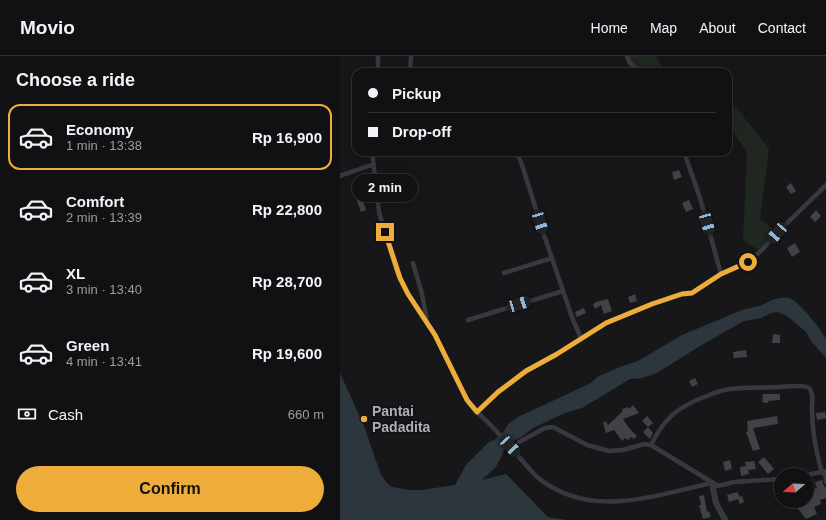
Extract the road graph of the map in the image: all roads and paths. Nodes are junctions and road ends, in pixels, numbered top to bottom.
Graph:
1 (378, 56) edge
2 (411, 56) edge
3 (627, 56) edge
4 (378, 68) edge
5 (410, 68) edge
6 (635, 68) edge
7 (373, 156) edge
8 (518, 156) edge
9 (685, 156) edge
10 (374, 164) junction
11 (340, 176) edge
12 (826, 185) edge
13 (552, 258) junction
14 (413, 263) dead end
15 (504, 273) dead end
16 (721, 274) junction
17 (563, 291) junction
18 (468, 320) dead end
19 (427, 323) junction
20 (581, 338) junction
21 (477, 412) junction
22 (519, 442) dead end
23 (651, 445) junction
24 (824, 472) edge
25 (814, 474) edge
26 (774, 479) edge
27 (826, 482) edge
28 (712, 483) junction
29 (583, 504) dead end
30 (599, 506) dead end
31 (725, 520) edge

1 - 4 street
2 - 5 street
3 - 6 street
7 - 10 street
8 - 13 street
9 - 16 street
10 - 11 street
10 - 19 street
12 - 16 street
13 - 15 street
13 - 17 street
14 - 19 street
16 - 20 street
17 - 18 street
17 - 20 street
19 - 21 street
20 - 21 street
21 - 29 street
22 - 23 street
23 - 24 street
23 - 28 street
24 - 25 street
24 - 27 street
26 - 28 street
28 - 30 street
28 - 31 street

